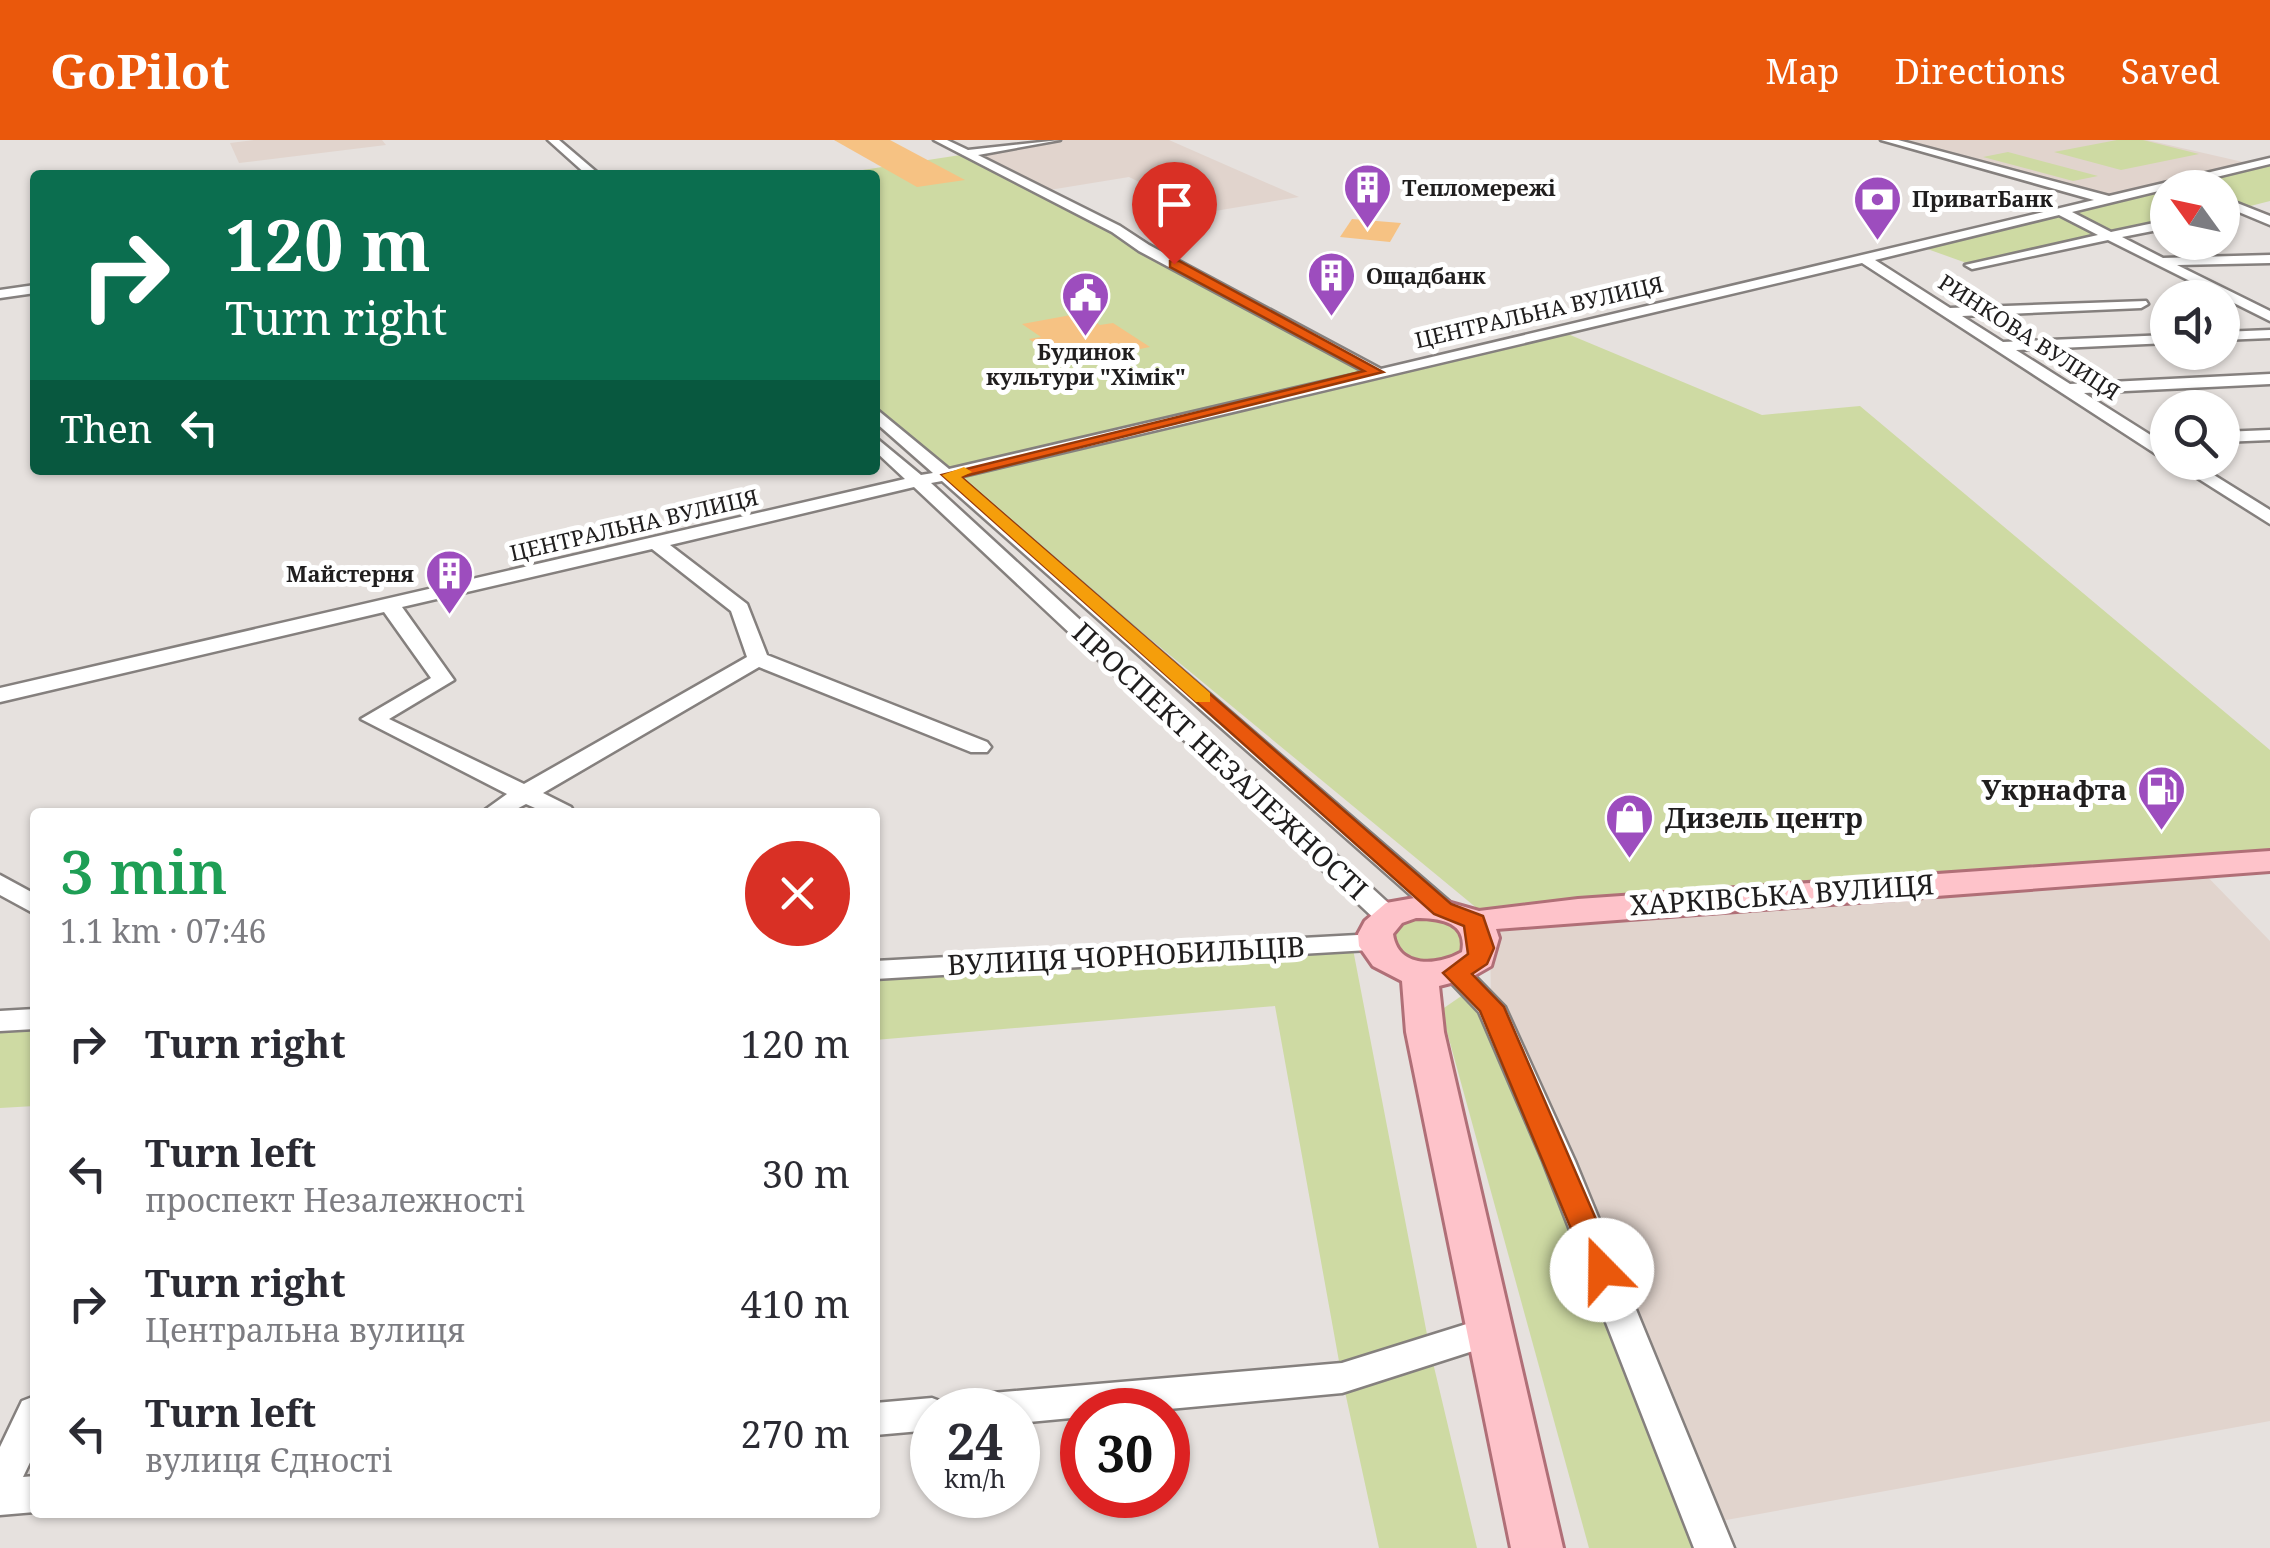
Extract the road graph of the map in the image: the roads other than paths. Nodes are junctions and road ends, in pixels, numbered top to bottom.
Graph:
1 (537, 140) edge
2 (553, 140) edge
3 (939, 140) edge
4 (1055, 140) edge
5 (1886, 140) edge
6 (968, 154) junction
7 (2270, 162) edge
8 (572, 170) edge
9 (588, 170) edge
10 (2240, 171) edge
11 (2150, 193) edge
12 (2110, 201) junction
13 (2270, 202) edge
14 (2242, 209) joint
15 (2062, 212) junction
16 (2270, 221) edge
17 (2150, 228) edge
18 (2113, 235) junction
19 (1864, 259) junction
20 (2270, 259) edge
21 (2160, 261) junction
22 (1972, 265) dead end
23 (30, 290) edge
24 (0, 294) edge
25 (2141, 304) dead end
26 (2270, 304) edge
27 (2248, 305) junction
28 (1950, 312) junction
29 (2270, 317) edge
30 (2270, 334) edge
31 (2240, 335) edge
32 (2150, 339) edge
33 (2004, 346) junction
34 (1376, 372) junction
35 (2270, 379) edge
36 (2070, 389) junction
37 (880, 417) edge
38 (2270, 435) edge
39 (2240, 436) edge
40 (2146, 440) junction
41 (2150, 440) edge
42 (2150, 443) edge
43 (880, 447) edge
44 (950, 475) junction
45 (2209, 480) edge
46 (918, 482) junction
47 (2270, 518) edge
48 (655, 542) junction
49 (390, 605) junction
50 (758, 659) junction
51 (0, 695) edge
52 (980, 747) dead end
53 (525, 794) junction
54 (501, 808) edge
55 (554, 808) edge
56 (2270, 861) edge
57 (0, 882) edge
58 (30, 903) edge
59 (1458, 915) junction
60 (1382, 930) junction
61 (880, 970) edge
62 (1438, 975) junction
63 (30, 1019) edge
64 (0, 1022) edge
65 (1488, 1332) junction
66 (1040, 1405) edge
67 (910, 1416) edge
68 (880, 1419) edge
69 (30, 1423) edge
70 (0, 1487) edge
71 (30, 1495) edge
72 (0, 1498) edge
73 (1536, 1548) edge
74 (1714, 1548) edge

1 - 8 street
2 - 9 street
3 - 6 street
4 - 6 street
5 - 12 street
6 - 34 street
7 - 10 street, ЦЕНТРАЛЬНА ВУЛИЦЯ
11 - 12 street, ЦЕНТРАЛЬНА ВУЛИЦЯ
12 - 15 street, ЦЕНТРАЛЬНА ВУЛИЦЯ
13 - 14 street
14 - 16 street
15 - 18 street
15 - 19 street, ЦЕНТРАЛЬНА ВУЛИЦЯ
17 - 18 street
18 - 21 street
18 - 22 street
19 - 28 street, РИНКОВА ВУЛИЦЯ
19 - 34 street, ЦЕНТРАЛЬНА ВУЛИЦЯ
20 - 21 street
21 - 27 street
23 - 24 street
25 - 28 street
26 - 27 street
27 - 29 street
28 - 33 street, РИНКОВА ВУЛИЦЯ
30 - 31 street
32 - 33 street
33 - 36 street, РИНКОВА ВУЛИЦЯ
34 - 44 street, ЦЕНТРАЛЬНА ВУЛИЦЯ
35 - 36 street
36 - 40 street, РИНКОВА ВУЛИЦЯ
37 - 44 street, ПРОСПЕКТ НЕЗАЛЕЖНОСТІ
38 - 39 street
40 - 41 street
40 - 42 street, РИНКОВА ВУЛИЦЯ
43 - 46 street, ПРОСПЕКТ НЕЗАЛЕЖНОСТІ
44 - 46 street, ЦЕНТРАЛЬНА ВУЛИЦЯ
44 - 59 street, ПРОСПЕКТ НЕЗАЛЕЖНОСТІ
45 - 47 street
46 - 48 street, ЦЕНТРАЛЬНА ВУЛИЦЯ
46 - 60 street, ПРОСПЕКТ НЕЗАЛЕЖНОСТІ
48 - 49 street, ЦЕНТРАЛЬНА ВУЛИЦЯ
48 - 50 street
49 - 51 street, ЦЕНТРАЛЬНА ВУЛИЦЯ
49 - 53 street
50 - 52 street
50 - 53 street
53 - 54 street
53 - 55 street
56 - 59 main road, ХАРКІВСЬКА ВУЛИЦЯ
57 - 58 street
59 - 60 main road, ХАРКІВСЬКА ВУЛИЦЯ
59 - 62 main road
60 - 61 street, ВУЛИЦЯ ЧОРНОБИЛЬЦІВ
60 - 62 main road
62 - 65 main road
62 - 74 street
63 - 64 street
65 - 66 street
65 - 73 main road
67 - 68 street
69 - 70 street
71 - 72 street

